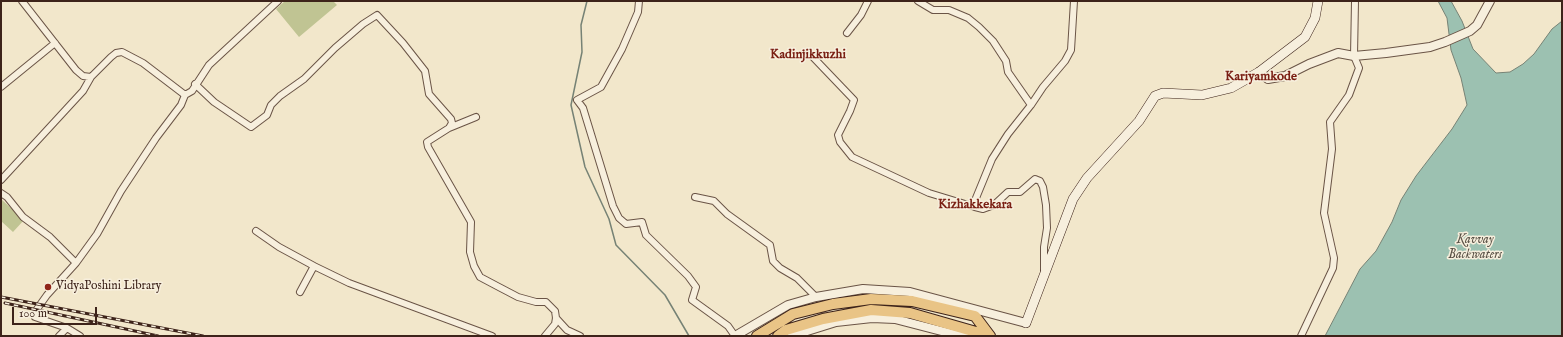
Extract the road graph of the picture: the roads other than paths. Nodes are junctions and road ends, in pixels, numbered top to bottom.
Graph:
1 (22, 1) edge
2 (278, 1) edge
3 (639, 1) edge
4 (868, 1) edge
5 (918, 1) edge
6 (1074, 1) edge
7 (1318, 1) edge
8 (1355, 1) edge
9 (1490, 1) edge
10 (848, 33) dead end
11 (55, 43) junction
12 (810, 54) dead end
13 (1354, 56) junction
14 (1259, 72) junction
15 (91, 77) junction
16 (195, 84) junction
17 (1, 87) edge
18 (185, 95) junction
19 (1032, 106) junction
20 (476, 117) dead end
21 (449, 128) junction
22 (1, 180) edge
23 (1, 193) edge
24 (696, 197) dead end
25 (975, 207) junction
26 (256, 231) dead end
27 (76, 263) junction
28 (314, 266) junction
29 (1044, 274) junction
30 (300, 292) dead end
31 (816, 297) junction
32 (557, 321) junction
33 (1026, 323) joint
34 (67, 328) junction
35 (59, 336) edge
36 (80, 336) edge
37 (492, 336) edge
38 (545, 336) edge
39 (580, 336) edge
40 (735, 336) edge
41 (757, 336) edge
42 (778, 336) edge
43 (791, 336) edge
44 (986, 336) edge
45 (990, 336) edge
46 (1301, 336) edge

1 - 11 street
2 - 16 street
3 - 40 street
4 - 10 street
5 - 19 street
6 - 19 street
7 - 14 main road
8 - 13 street
9 - 13 street
11 - 15 street
11 - 17 street
12 - 25 street
13 - 14 street
13 - 46 street
14 - 29 main road
15 - 18 street
15 - 22 street
16 - 18 street
16 - 21 street
18 - 27 street
19 - 25 street
20 - 21 street
21 - 32 street
23 - 27 street
24 - 31 street
25 - 29 street
26 - 28 street
27 - 34 street
28 - 30 street
28 - 37 street
29 - 33 main road
31 - 33 street
31 - 40 street
32 - 38 street
32 - 39 street
34 - 35 street
34 - 36 street
41 - 45 highway
42 - 45 highway
43 - 44 street

